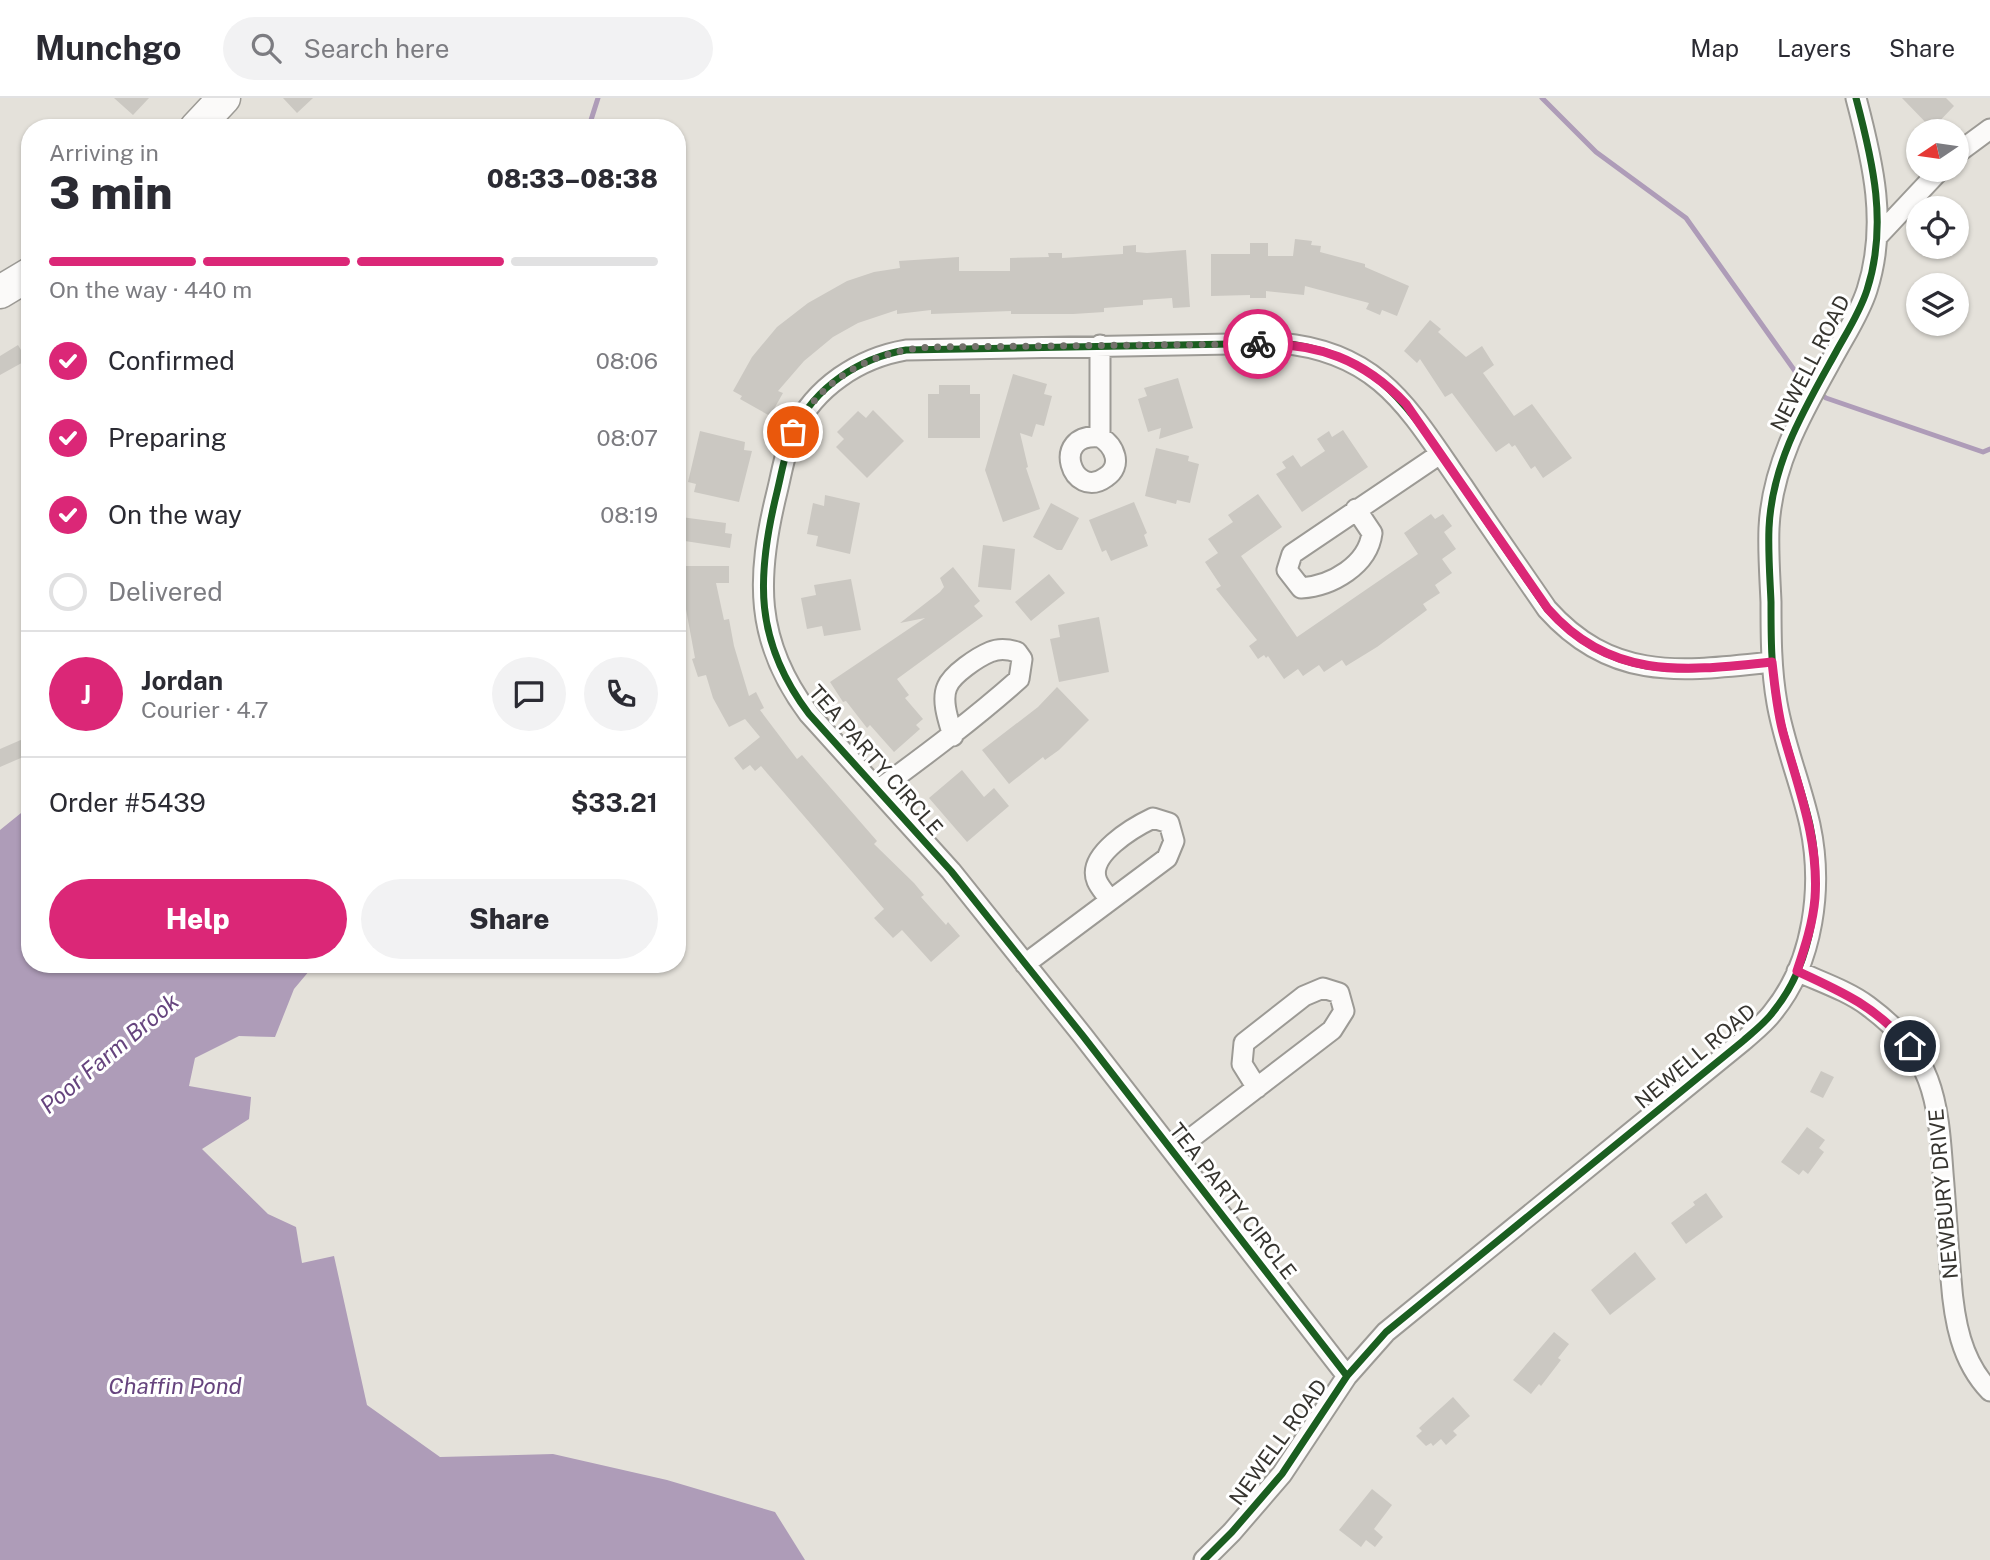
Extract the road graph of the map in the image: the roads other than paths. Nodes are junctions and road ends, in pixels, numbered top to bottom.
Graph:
1 (224, 98) edge
2 (1856, 98) edge
3 (204, 119) edge
4 (1990, 129) edge
5 (1969, 144) edge
6 (1929, 182) edge
7 (1878, 236) junction
8 (21, 279) edge
9 (0, 292) edge
10 (1100, 345) junction
11 (1100, 437) dead end
12 (1440, 454) junction
13 (1356, 509) junction
14 (1772, 662) junction
15 (953, 736) junction
16 (878, 790) junction
17 (1111, 900) dead end
18 (1025, 964) junction
19 (1797, 971) junction
20 (1257, 1088) junction
21 (1173, 1152) junction
22 (1347, 1376) junction
23 (1990, 1391) edge
24 (1204, 1560) edge

1 - 3 main road
2 - 7 street, NEWELL ROAD
4 - 5 street
6 - 7 street
7 - 14 street, NEWELL ROAD
8 - 9 main road
10 - 11 street
10 - 12 street, TEA PARTY CIRCLE
10 - 16 street, TEA PARTY CIRCLE
12 - 13 street
12 - 14 street, TEA PARTY CIRCLE
13 - 13 street
14 - 19 street, NEWELL ROAD
15 - 15 street
15 - 16 street
16 - 18 street, TEA PARTY CIRCLE
17 - 18 street
18 - 21 street, TEA PARTY CIRCLE
19 - 22 street, NEWELL ROAD
19 - 23 street, NEWBURY DRIVE
20 - 20 street
20 - 21 street
21 - 22 street, TEA PARTY CIRCLE
22 - 24 street, NEWELL ROAD

